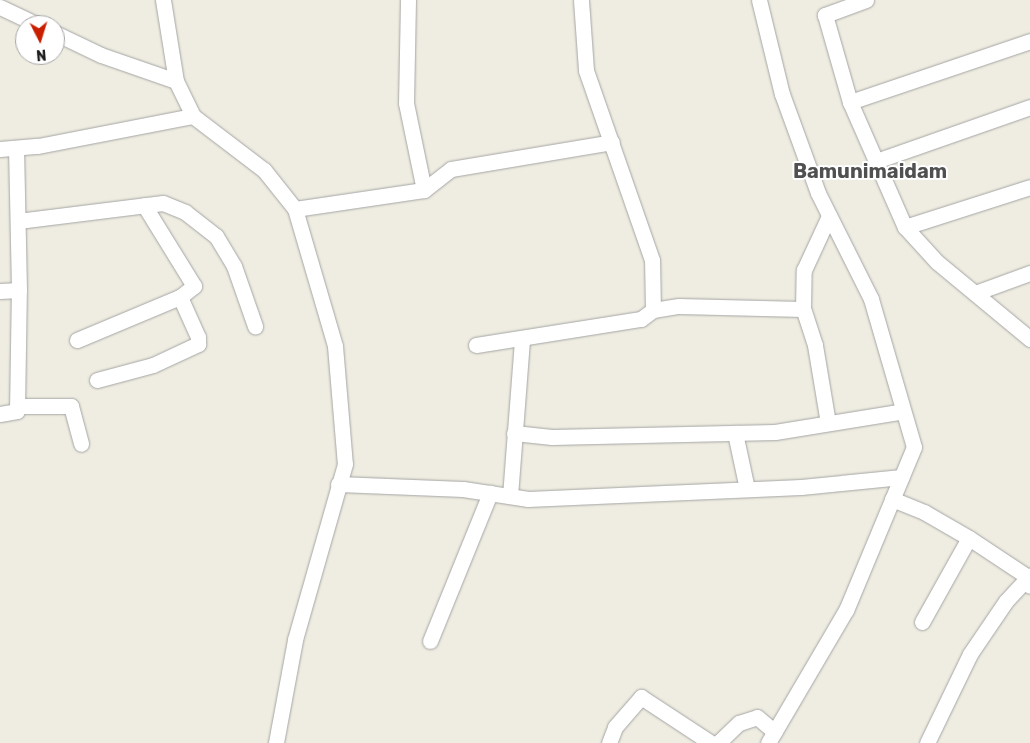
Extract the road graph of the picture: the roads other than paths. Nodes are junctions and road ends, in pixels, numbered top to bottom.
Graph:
1 (163, 0) edge
2 (408, 0) edge
3 (581, 0) edge
4 (759, 0) edge
5 (866, 0) edge
6 (0, 7) edge
7 (17, 15) edge
8 (65, 38) edge
9 (1030, 41) edge
10 (176, 81) junction
11 (850, 102) junction
12 (1030, 107) edge
13 (193, 116) junction
14 (612, 142) junction
15 (16, 148) junction
16 (0, 149) edge
17 (876, 162) junction
18 (1030, 187) edge
19 (424, 190) junction
20 (144, 205) junction
21 (295, 209) junction
22 (829, 216) junction
23 (18, 221) junction
24 (905, 226) junction
25 (1030, 273) edge
26 (0, 290) edge
27 (20, 290) junction
28 (975, 293) junction
29 (180, 297) junction
30 (653, 310) junction
31 (803, 310) junction
32 (254, 326) dead end
33 (1030, 339) edge
34 (77, 340) dead end
35 (522, 340) junction
36 (476, 345) dead end
37 (97, 380) dead end
38 (17, 406) junction
39 (898, 412) dead end
40 (0, 414) edge
41 (828, 423) junction
42 (514, 433) junction
43 (735, 433) junction
44 (81, 444) dead end
45 (902, 477) junction
46 (338, 484) junction
47 (747, 489) junction
48 (490, 493) junction
49 (510, 496) junction
50 (892, 499) junction
51 (969, 538) junction
52 (1029, 580) edge
53 (922, 622) dead end
54 (430, 641) dead end
55 (771, 737) edge
56 (276, 743) edge
57 (609, 743) edge
58 (711, 743) edge
59 (718, 743) edge
60 (927, 743) edge

1 - 10 street
2 - 19 street
3 - 14 street
4 - 22 street
5 - 11 street
6 - 7 street
8 - 10 street
9 - 11 street
10 - 13 street
11 - 17 street
12 - 17 street
13 - 15 street
13 - 21 street
14 - 19 street
14 - 30 street
15 - 16 street
15 - 23 street
17 - 24 street
18 - 24 street
19 - 21 street
20 - 23 street
20 - 29 street
20 - 32 street
21 - 46 street
22 - 31 street
22 - 45 street
23 - 27 street
24 - 28 street
25 - 28 street
26 - 27 street
27 - 38 street
28 - 33 street
29 - 34 street
29 - 37 street
30 - 31 street
30 - 35 street
31 - 41 street
35 - 36 street
35 - 42 street
38 - 40 street
38 - 44 street
39 - 41 street
41 - 43 street
42 - 43 street
42 - 49 street
43 - 47 street
45 - 47 street
45 - 50 street
46 - 48 street
46 - 56 street
47 - 49 street
48 - 49 street
48 - 54 street
50 - 51 street
50 - 55 street
51 - 52 street
51 - 53 street
52 - 60 street
55 - 59 street
57 - 58 street

